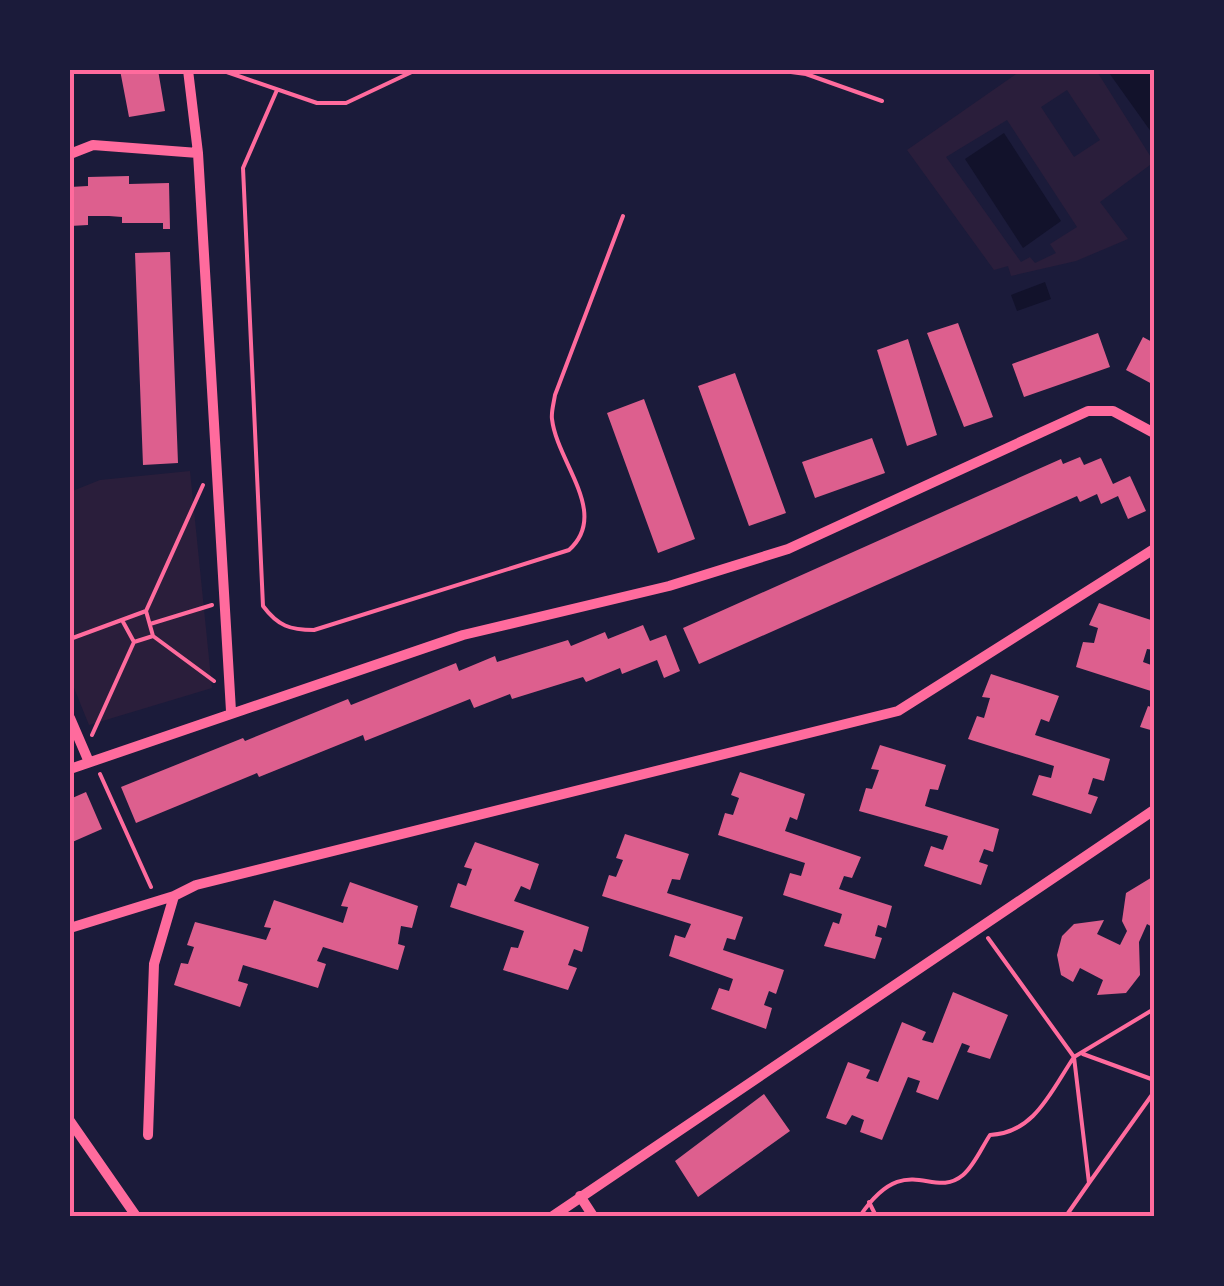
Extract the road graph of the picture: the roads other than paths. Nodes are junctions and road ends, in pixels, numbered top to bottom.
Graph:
1 (188, 70) edge
2 (198, 153) junction
3 (70, 154) edge
4 (1154, 433) edge
5 (1154, 548) edge
6 (232, 711) junction
7 (70, 718) edge
8 (92, 761) junction
9 (70, 769) edge
10 (1154, 810) edge
11 (174, 896) junction
12 (70, 928) edge
13 (70, 1121) edge
14 (148, 1136) dead end
15 (580, 1196) junction
16 (136, 1216) edge
17 (553, 1216) edge
18 (594, 1216) edge

1 - 2 street
2 - 3 street
2 - 6 street
4 - 6 street
5 - 11 street
6 - 8 street
7 - 8 street
8 - 9 street
10 - 15 street
11 - 12 street
11 - 14 street
13 - 16 street
15 - 17 street
15 - 18 street

